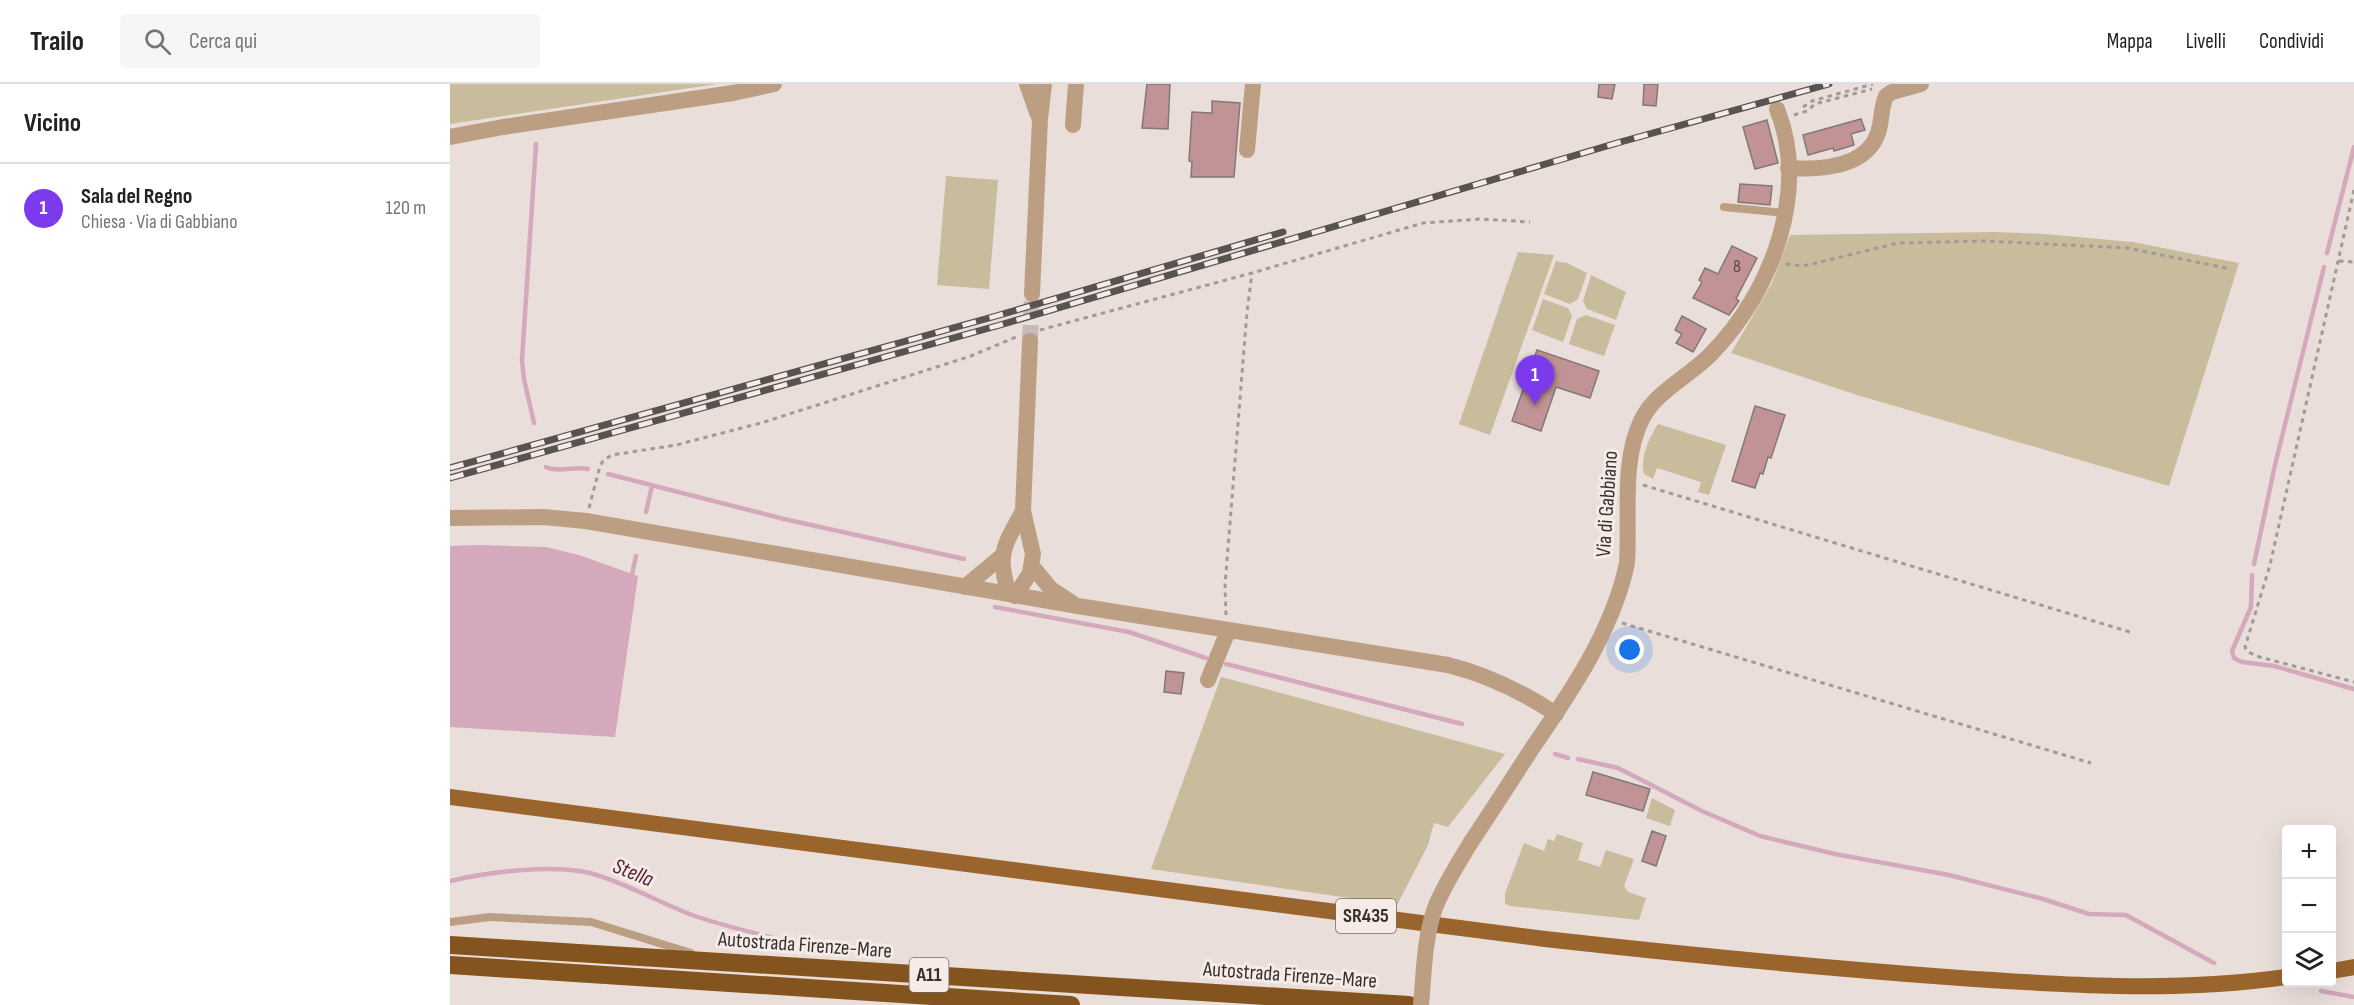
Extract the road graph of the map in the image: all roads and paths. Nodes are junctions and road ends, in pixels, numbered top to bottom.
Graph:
1 (774, 84) edge
2 (1027, 84) edge
3 (1044, 84) edge
4 (1076, 84) edge
5 (1253, 84) edge
6 (1873, 84) edge
7 (1921, 84) edge
8 (1880, 87) dead end
9 (1803, 107) dead end
10 (1779, 114) joint
11 (1040, 118) junction
12 (1073, 125) dead end
13 (450, 137) edge
14 (1247, 150) dead end
15 (1788, 168) junction
16 (2354, 190) edge
17 (1724, 207) dead end
18 (1784, 213) junction
19 (1773, 259) junction
20 (2339, 261) junction
21 (2354, 262) edge
22 (2231, 269) dead end
23 (1252, 273) dead end
24 (1032, 294) tunnel mouth
25 (1030, 341) tunnel mouth
26 (1629, 481) junction
27 (1023, 511) junction
28 (450, 518) edge
29 (1002, 556) junction
30 (1032, 566) junction
31 (965, 587) junction
32 (1012, 595) junction
33 (1078, 606) junction
34 (1609, 619) junction
35 (1228, 631) junction
36 (2130, 632) dead end
37 (1208, 680) dead end
38 (2354, 682) edge
39 (1556, 714) junction
40 (2091, 763) dead end
41 (450, 797) edge
42 (450, 922) edge
43 (450, 945) edge
44 (751, 964) junction
45 (450, 965) edge
46 (2354, 968) edge
47 (2336, 970) edge
48 (2282, 977) edge
49 (1071, 1005) edge
50 (1409, 1005) edge
51 (1421, 1005) edge

1 - 13 street
2 - 11 street
3 - 11 street
4 - 12 street
5 - 14 street
6 - 9 path
7 - 15 street
8 - 10 path
10 - 15 street, Via di Gabbiano
11 - 24 street
15 - 18 street, Via di Gabbiano
16 - 20 path
17 - 18 lane
18 - 19 street, Via di Gabbiano
19 - 22 path
19 - 26 street, Via di Gabbiano
20 - 21 path
20 - 38 path
23 - 35 path
25 - 27 street
26 - 34 street, Via di Gabbiano
26 - 36 path
27 - 29 street
27 - 30 street
28 - 31 street
29 - 31 street
29 - 32 street
30 - 32 street
30 - 33 street
31 - 32 street
32 - 33 street
33 - 35 street
34 - 39 street, Via di Gabbiano
34 - 40 path
35 - 37 street
35 - 39 street
39 - 51 street, Via di Gabbiano, bridge
41 - 48 main road, SR435
42 - 44 lane
43 - 44 highway, Autostrada Firenze-Mare / A11
44 - 50 highway, Autostrada Firenze-Mare / A11
45 - 49 highway, Autostrada Firenze-Mare / A11
46 - 47 main road

